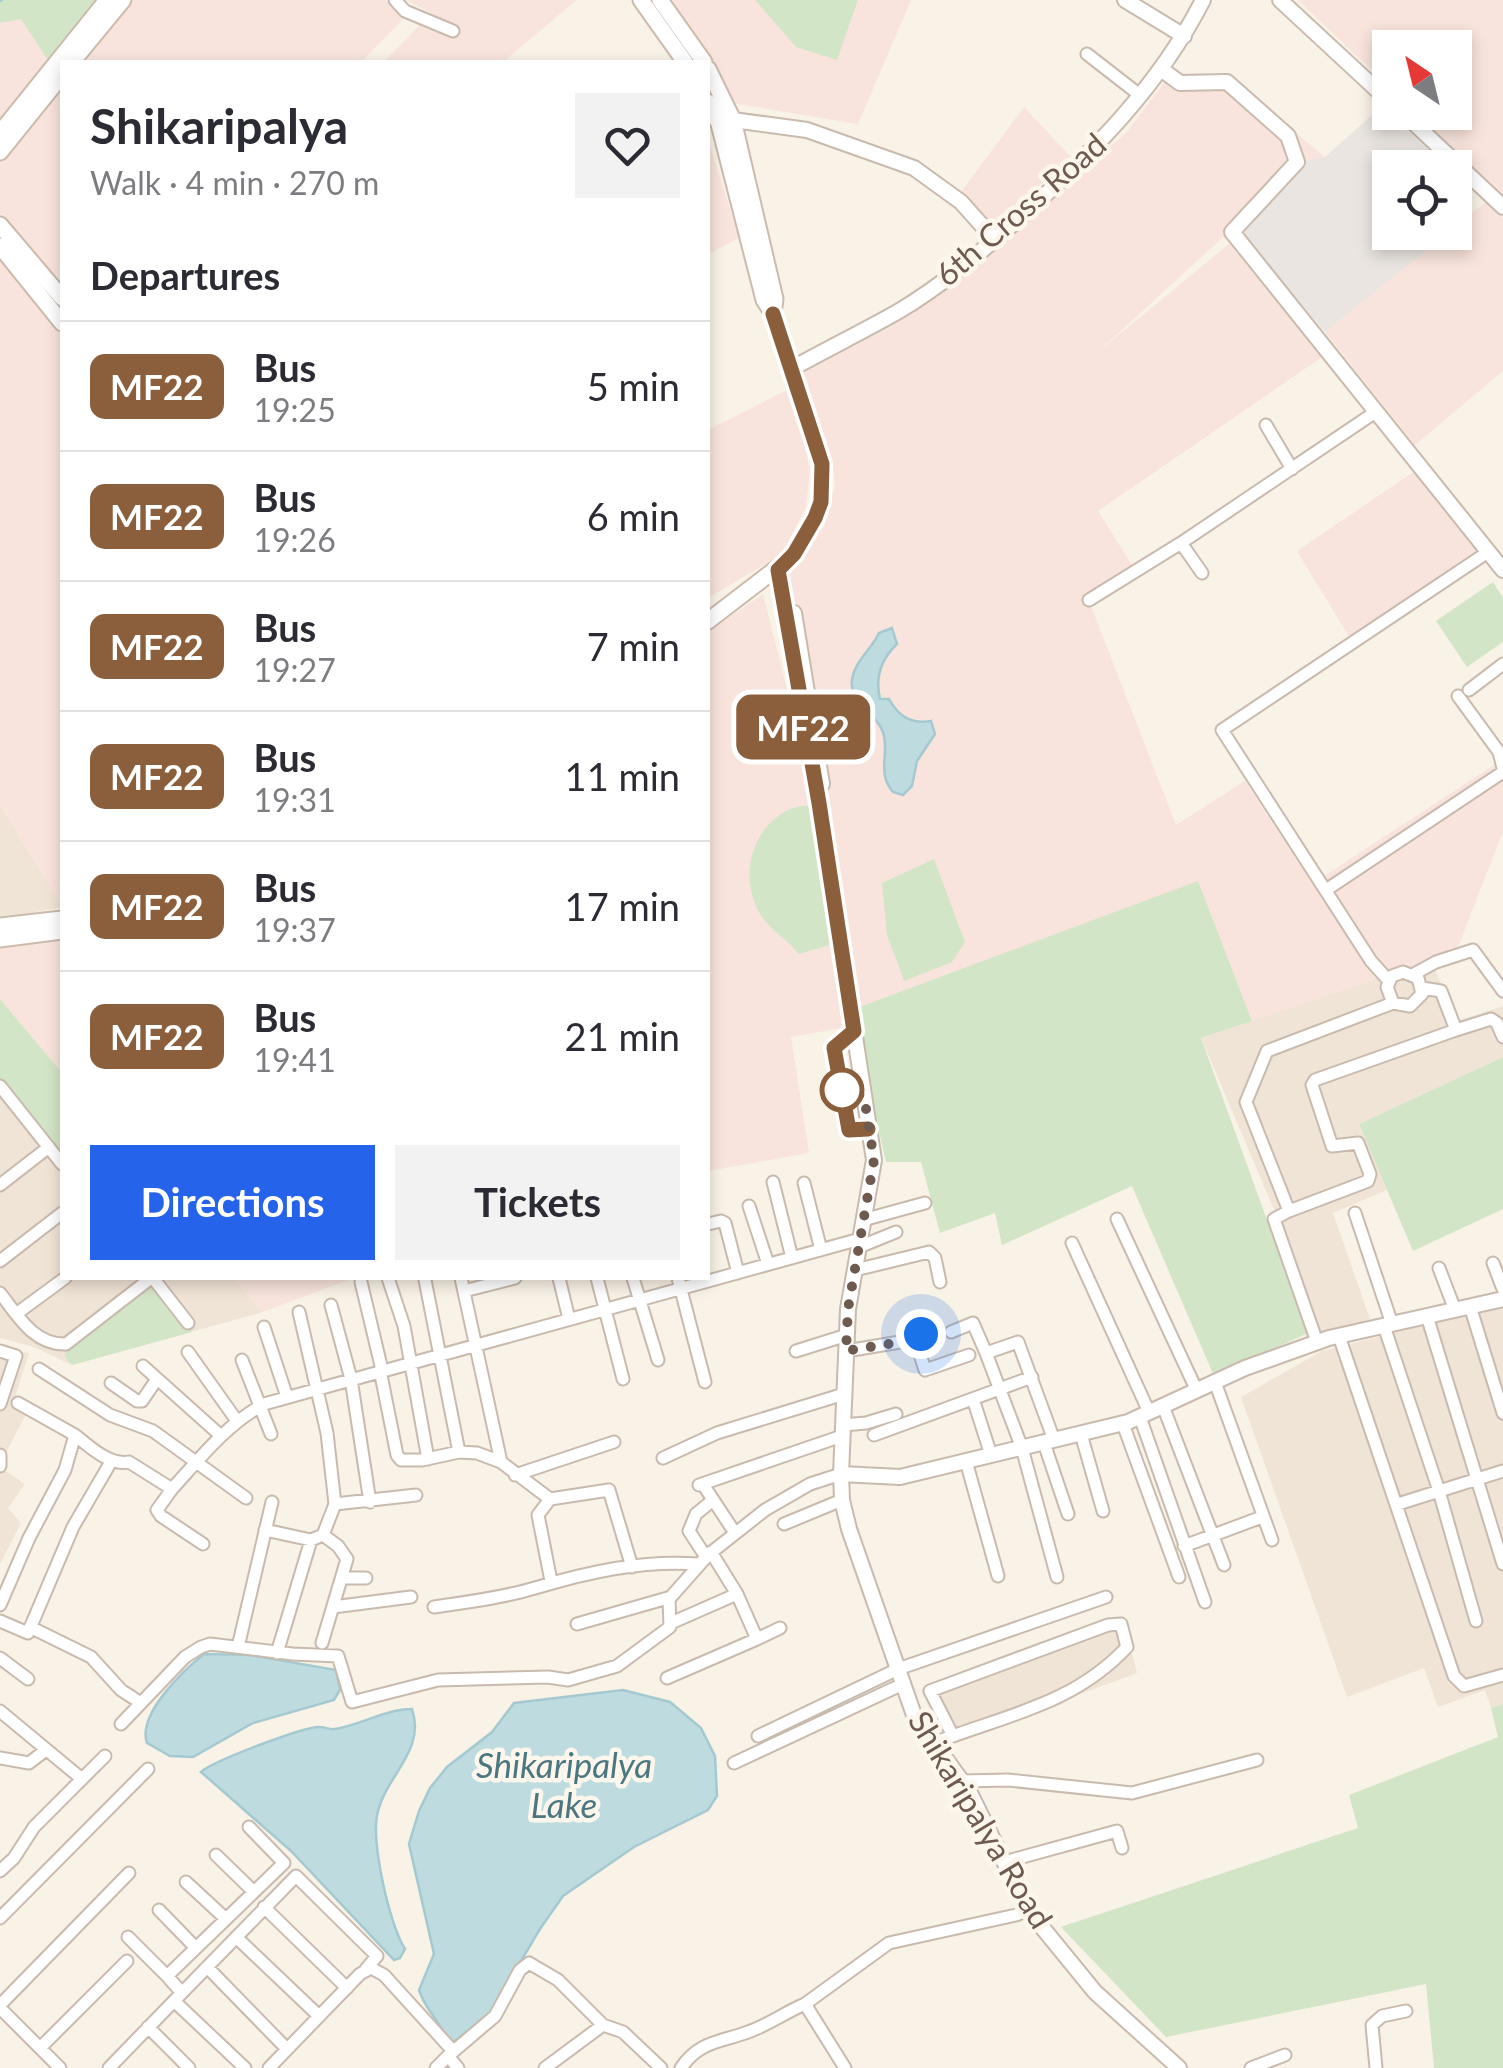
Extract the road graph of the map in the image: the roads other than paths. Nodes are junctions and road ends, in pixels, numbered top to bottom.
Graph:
1 (108, 0) edge
2 (123, 0) edge
3 (395, 0) edge
4 (640, 0) edge
5 (660, 0) edge
6 (1125, 0) edge
7 (1203, 0) edge
8 (1280, 0) edge
9 (453, 30) dead end
10 (1184, 36) junction
11 (1087, 54) dead end
12 (74, 60) edge
13 (684, 60) edge
14 (703, 60) edge
15 (1161, 70) junction
16 (710, 75) edge
17 (60, 77) edge
18 (1372, 85) edge
19 (1141, 96) junction
20 (710, 104) edge
21 (726, 122) junction
22 (1421, 130) edge
23 (0, 133) edge
24 (0, 152) edge
25 (1503, 207) edge
26 (0, 225) edge
27 (995, 240) junction
28 (0, 246) edge
29 (60, 296) edge
30 (773, 314) junction
31 (60, 320) edge
32 (791, 370) junction
33 (1376, 411) junction
34 (1266, 425) dead end
35 (1292, 469) junction
36 (1181, 544) junction
37 (1488, 552) junction
38 (1503, 570) edge
39 (780, 571) junction
40 (1202, 573) dead end
41 (1089, 600) dead end
42 (710, 623) edge
43 (1503, 664) edge
44 (1503, 770) edge
45 (1326, 890) junction
46 (0, 926) edge
47 (58, 926) edge
48 (0, 939) edge
49 (1414, 974) junction
50 (1389, 981) junction
51 (1422, 988) junction
52 (1503, 991) edge
53 (1393, 1002) junction
54 (1456, 1030) junction
55 (1503, 1037) edge
56 (0, 1086) edge
57 (5, 1101) edge
58 (49, 1147) junction
59 (60, 1161) edge
60 (773, 1182) dead end
61 (804, 1183) dead end
62 (0, 1185) edge
63 (924, 1204) dead end
64 (748, 1206) dead end
65 (1289, 1211) junction
66 (1355, 1213) dead end
67 (60, 1215) edge
68 (1117, 1219) dead end
69 (863, 1220) junction
70 (710, 1224) edge
71 (896, 1232) dead end
72 (1072, 1242) dead end
73 (859, 1243) junction
74 (820, 1250) junction
75 (792, 1258) junction
76 (0, 1260) edge
77 (1493, 1263) dead end
78 (768, 1264) junction
79 (1440, 1268) dead end
80 (854, 1270) junction
81 (738, 1272) junction
82 (710, 1277) edge
83 (62, 1280) edge
84 (149, 1280) edge
85 (154, 1280) edge
86 (389, 1280) edge
87 (424, 1280) edge
88 (461, 1280) edge
89 (496, 1280) edge
90 (560, 1280) edge
91 (598, 1280) edge
92 (634, 1280) edge
93 (360, 1282) dead end
94 (940, 1282) dead end
95 (680, 1283) edge
96 (1503, 1290) edge
97 (464, 1291) junction
98 (0, 1294) edge
99 (1503, 1299) edge
100 (639, 1300) junction
101 (331, 1305) dead end
102 (1462, 1308) junction
103 (606, 1309) junction
104 (298, 1312) dead end
105 (16, 1314) junction
106 (1427, 1316) junction
107 (569, 1319) junction
108 (188, 1323) dead end
109 (1388, 1325) junction
110 (264, 1327) dead end
111 (951, 1332) dead end
112 (1339, 1336) junction
113 (1317, 1342) junction
114 (846, 1343) junction
115 (477, 1344) junction
116 (0, 1351) edge
117 (188, 1352) dead end
118 (796, 1352) dead end
119 (986, 1353) junction
120 (442, 1354) junction
121 (970, 1355) dead end
122 (242, 1360) dead end
123 (658, 1360) dead end
124 (410, 1362) junction
125 (143, 1366) dead end
126 (39, 1369) dead end
127 (381, 1370) junction
128 (1032, 1377) junction
129 (350, 1378) junction
130 (157, 1379) junction
131 (623, 1379) dead end
132 (705, 1382) dead end
133 (1214, 1382) junction
134 (111, 1383) dead end
135 (317, 1388) junction
136 (1001, 1389) junction
137 (1196, 1390) junction
138 (844, 1394) junction
139 (287, 1397) junction
140 (0, 1404) edge
141 (18, 1404) dead end
142 (975, 1405) dead end
143 (262, 1406) junction
144 (1151, 1412) junction
145 (896, 1414) dead end
146 (1503, 1414) edge
147 (236, 1421) junction
148 (1122, 1424) junction
149 (843, 1431) junction
150 (271, 1434) dead end
151 (1081, 1434) junction
152 (76, 1435) junction
153 (220, 1435) junction
154 (874, 1435) dead end
155 (1049, 1441) junction
156 (614, 1442) dead end
157 (1022, 1448) junction
158 (459, 1452) junction
159 (992, 1455) junction
160 (0, 1456) edge
161 (663, 1458) dead end
162 (428, 1459) junction
163 (112, 1460) junction
164 (966, 1461) junction
165 (501, 1462) junction
166 (195, 1463) junction
167 (0, 1466) edge
168 (1503, 1471) edge
169 (840, 1474) junction
170 (515, 1475) junction
171 (1478, 1478) junction
172 (172, 1490) junction
173 (1439, 1491) junction
174 (706, 1492) junction
175 (416, 1496) dead end
176 (246, 1498) dead end
177 (550, 1499) junction
178 (842, 1500) junction
179 (272, 1502) dead end
180 (370, 1502) junction
181 (336, 1504) junction
182 (1398, 1504) junction
183 (1103, 1511) dead end
184 (1068, 1514) dead end
185 (1262, 1516) junction
186 (784, 1524) dead end
187 (265, 1530) junction
188 (735, 1533) junction
189 (1213, 1534) junction
190 (317, 1538) junction
191 (1272, 1540) dead end
192 (204, 1544) dead end
193 (1184, 1546) junction
194 (705, 1558) junction
195 (1503, 1564) edge
196 (1224, 1566) dead end
197 (632, 1567) junction
198 (998, 1576) dead end
199 (1058, 1577) dead end
200 (342, 1578) junction
201 (366, 1578) dead end
202 (1178, 1578) dead end
203 (550, 1581) junction
204 (736, 1594) junction
205 (671, 1597) junction
206 (412, 1598) dead end
207 (1106, 1598) dead end
208 (1205, 1602) dead end
209 (0, 1605) edge
210 (434, 1607) dead end
211 (333, 1608) junction
212 (0, 1621) edge
213 (1476, 1621) dead end
214 (577, 1624) dead end
215 (671, 1624) junction
216 (30, 1627) junction
217 (780, 1628) dead end
218 (757, 1639) junction
219 (322, 1644) dead end
220 (238, 1647) junction
221 (277, 1653) junction
222 (0, 1658) edge
223 (1503, 1674) edge
224 (901, 1676) junction
225 (667, 1678) dead end
226 (28, 1679) dead end
227 (141, 1703) junction
228 (0, 1711) edge
229 (944, 1720) junction
230 (121, 1724) dead end
231 (924, 1728) junction
232 (758, 1736) dead end
233 (953, 1736) junction
234 (934, 1743) junction
235 (46, 1750) junction
236 (105, 1756) dead end
237 (0, 1758) edge
238 (1257, 1760) dead end
239 (734, 1763) dead end
240 (148, 1770) dead end
241 (82, 1779) junction
242 (962, 1781) junction
243 (248, 1828) dead end
244 (1122, 1848) dead end
245 (216, 1855) dead end
246 (1004, 1862) junction
247 (284, 1863) junction
248 (0, 1872) edge
249 (129, 1874) dead end
250 (296, 1876) junction
251 (186, 1882) dead end
252 (254, 1892) junction
253 (264, 1907) junction
254 (159, 1910) dead end
255 (1028, 1910) junction
256 (0, 1918) edge
257 (226, 1919) junction
258 (128, 1936) dead end
259 (236, 1936) junction
260 (196, 1948) junction
261 (127, 1961) dead end
262 (207, 1967) junction
263 (366, 1970) junction
264 (167, 1976) junction
265 (347, 1988) junction
266 (178, 1997) junction
267 (805, 2004) junction
268 (0, 2006) edge
269 (1406, 2011) dead end
270 (319, 2016) junction
271 (604, 2025) junction
272 (148, 2027) junction
273 (40, 2048) junction
274 (287, 2049) junction
275 (451, 2054) junction
276 (1285, 2055) dead end
277 (120, 2058) junction
278 (60, 2068) edge
279 (109, 2068) edge
280 (130, 2068) edge
281 (189, 2068) edge
282 (245, 2068) edge
283 (269, 2068) edge
284 (436, 2068) edge
285 (458, 2068) edge
286 (545, 2068) edge
287 (661, 2068) edge
288 (681, 2068) edge
289 (845, 2068) edge
290 (1180, 2068) edge
291 (1250, 2068) edge
292 (1376, 2068) edge

1 - 23 main road
2 - 12 main road
3 - 9 street
4 - 13 main road
5 - 14 main road
6 - 10 street
7 - 10 street, 6th Cross Road
8 - 18 street
10 - 15 street, 6th Cross Road
11 - 19 street
15 - 19 street, 6th Cross Road
15 - 33 street
16 - 21 main road
17 - 24 main road
19 - 27 street, 6th Cross Road
20 - 21 main road
21 - 27 street
21 - 30 main road
21 - 30 main road
22 - 25 street
26 - 29 main road
27 - 32 street, 6th Cross Road
28 - 31 main road
30 - 32 main road
32 - 39 main road
33 - 35 street
33 - 37 street
34 - 35 street
35 - 36 street
36 - 40 street
36 - 41 street
37 - 38 street
37 - 45 street
39 - 42 main road
39 - 69 street, Shikaripalya Road
43 - 44 street
44 - 45 street
45 - 50 street
46 - 47 main road
47 - 48 main road
49 - 50 street
49 - 51 street
49 - 52 street
50 - 53 street
51 - 53 street
51 - 54 street
53 - 65 street
54 - 55 street
54 - 65 street
56 - 57 street
57 - 58 street
58 - 59 street
58 - 62 street
60 - 75 street
61 - 74 street
63 - 69 street
64 - 78 street
65 - 113 street
66 - 109 street
67 - 76 street
68 - 137 street
69 - 73 street, Shikaripalya Road
70 - 81 street
71 - 73 street
72 - 144 street
73 - 74 street
73 - 80 street, Shikaripalya Road
74 - 75 street
75 - 78 street
77 - 96 street
78 - 81 street
79 - 102 street
80 - 94 street
80 - 114 street, Shikaripalya Road
81 - 82 street
83 - 105 street
84 - 105 street
85 - 108 street
86 - 124 street
87 - 120 street
88 - 97 street
89 - 97 street
90 - 107 street
91 - 103 street
92 - 100 street
93 - 127 street
95 - 100 street
95 - 132 street
97 - 115 street
98 - 105 street
99 - 102 street
100 - 103 street
100 - 123 street
101 - 129 street
102 - 106 street
102 - 146 street
103 - 107 street
103 - 131 street
104 - 135 street
106 - 109 street
106 - 171 street
107 - 115 street
109 - 112 street
109 - 173 street
110 - 139 street
111 - 119 street
112 - 113 street
112 - 182 street
113 - 133 street
114 - 118 street
114 - 121 street
114 - 138 street, Shikaripalya Road
115 - 120 street
115 - 165 street
116 - 140 street
117 - 147 street
119 - 128 street
119 - 136 street
120 - 124 street
120 - 158 street
122 - 143 street
124 - 127 street
124 - 162 street
125 - 130 street
126 - 166 street
127 - 129 street
127 - 162 street
128 - 136 street
128 - 155 street
129 - 135 street
129 - 180 street
130 - 134 street
130 - 153 street
133 - 137 street
133 - 185 street
135 - 139 street
135 - 181 street
136 - 154 street
136 - 157 street
137 - 144 street
138 - 149 street, Shikaripalya Road
138 - 161 street
139 - 143 street
141 - 152 street
142 - 159 street
143 - 147 street
143 - 150 street
144 - 148 street
144 - 189 street
144 - 193 street
145 - 149 street
147 - 153 street
148 - 151 street
148 - 202 street
149 - 169 street, Shikaripalya Road
149 - 174 street
151 - 155 street
151 - 183 street
152 - 163 street
152 - 209 street
153 - 166 street
155 - 157 street
155 - 184 street
156 - 170 street
157 - 159 street
157 - 199 street
158 - 162 street
158 - 165 street
159 - 164 street
160 - 167 street
163 - 172 street
163 - 216 street
164 - 169 street
164 - 198 street
165 - 170 street
166 - 172 street
166 - 176 street
168 - 171 street
169 - 178 street, Shikaripalya Road
169 - 188 street
170 - 177 street
171 - 173 street
171 - 195 street
172 - 192 street
173 - 182 street
173 - 213 street
174 - 188 street
174 - 194 street
175 - 180 street
177 - 197 street
177 - 203 street
178 - 186 street
178 - 224 street, Shikaripalya Road
179 - 187 street
180 - 181 street
181 - 190 street
182 - 223 street
185 - 189 street
185 - 191 street
187 - 190 street
187 - 220 street
188 - 194 street
189 - 193 street
189 - 196 street
190 - 200 street
190 - 221 street
193 - 208 street
194 - 197 street
194 - 204 street
194 - 205 street
197 - 203 street
200 - 201 street
200 - 211 street
203 - 210 street
204 - 215 street
204 - 218 street
205 - 214 street
205 - 215 street
206 - 211 street
207 - 224 street
211 - 219 street
212 - 216 street
215 - 221 street
216 - 227 street
217 - 218 street
218 - 225 street
220 - 221 street
220 - 227 street
222 - 226 street
224 - 231 street, Shikaripalya Road
224 - 232 street
224 - 239 street
227 - 230 street
228 - 235 street
229 - 231 street
229 - 233 street
229 - 233 street
231 - 234 street, Shikaripalya Road
233 - 234 street
234 - 242 street, Shikaripalya Road
235 - 237 street
235 - 241 street
236 - 241 street
238 - 242 street
240 - 256 street
241 - 248 street
242 - 246 street, Shikaripalya Road
243 - 247 street
244 - 246 street
245 - 252 street
246 - 255 street, Shikaripalya Road
247 - 250 street
247 - 252 street
249 - 268 street
250 - 253 street
250 - 263 street
251 - 257 street
252 - 257 street
253 - 259 street
253 - 265 street
254 - 260 street
255 - 267 street
255 - 290 street, Shikaripalya Road
257 - 260 street
258 - 264 street
259 - 262 street
259 - 270 street
260 - 264 street
261 - 273 street
262 - 266 street
262 - 274 street
263 - 265 street
263 - 275 street
264 - 266 street
265 - 270 street
266 - 272 street
266 - 282 street
267 - 288 street
267 - 289 street
268 - 273 street
269 - 292 street
270 - 274 street
271 - 275 street
271 - 286 street
271 - 287 street
272 - 277 street
272 - 281 street
273 - 278 street
274 - 283 street
275 - 284 street
275 - 285 street
276 - 291 street
277 - 279 street
277 - 280 street

